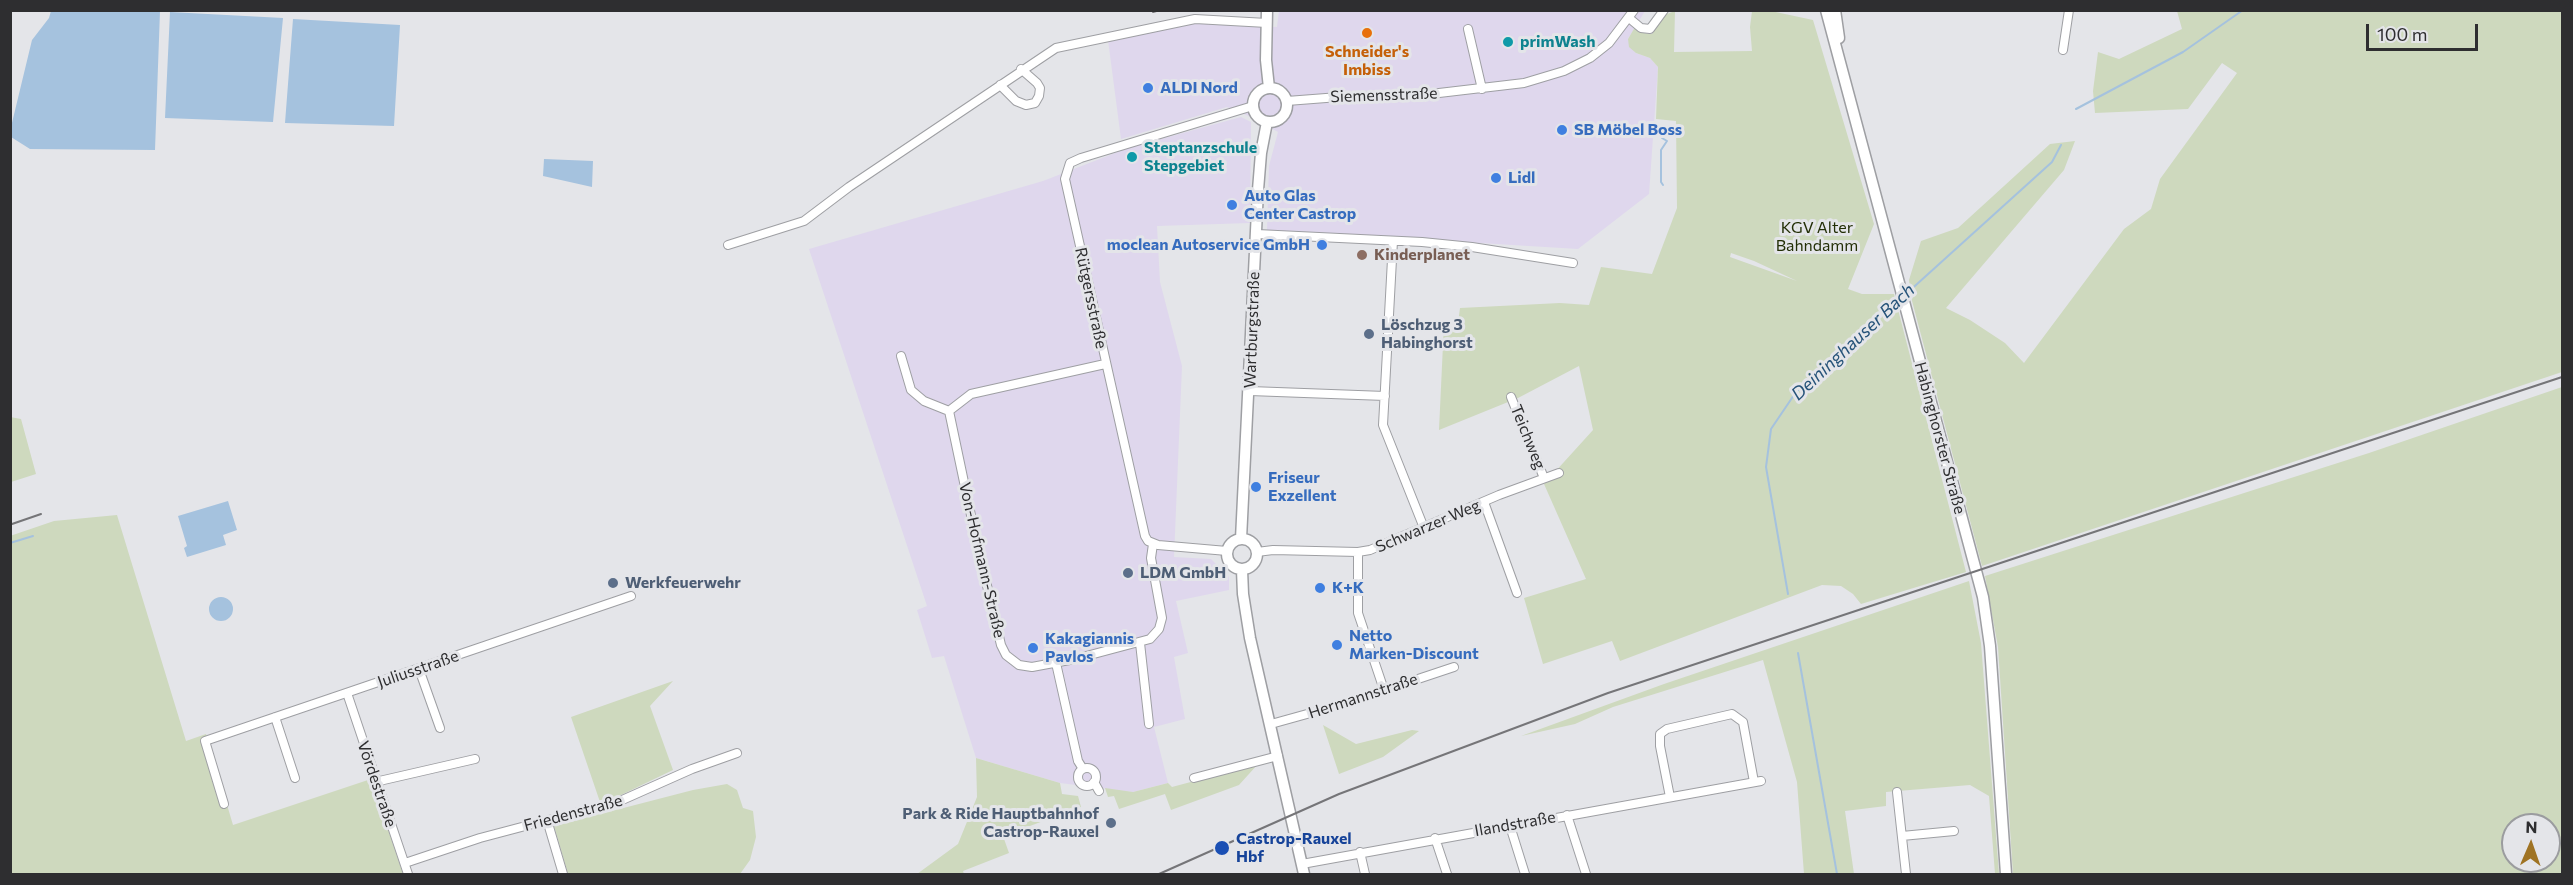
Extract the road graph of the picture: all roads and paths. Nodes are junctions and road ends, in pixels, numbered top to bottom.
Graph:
1 (1267, 10) edge
2 (1664, 10) edge
3 (1826, 10) edge
4 (1835, 10) edge
5 (2069, 10) edge
6 (1632, 14) edge
7 (1267, 23) junction
8 (1468, 29) dead end
9 (2063, 50) dead end
10 (1021, 69) junction
11 (1845, 76) junction
12 (1000, 85) junction
13 (1269, 88) junction
14 (1482, 89) junction
15 (1287, 101) junction
16 (1253, 106) junction
17 (1267, 122) junction
18 (1257, 234) junction
19 (1393, 241) junction
20 (728, 245) dead end
21 (1573, 263) dead end
22 (901, 356) dead end
23 (1106, 364) junction
24 (1250, 391) junction
25 (1385, 396) junction
26 (1511, 397) dead end
27 (949, 411) junction
28 (1559, 473) dead end
29 (1544, 477) junction
30 (1484, 502) junction
31 (1424, 528) junction
32 (1241, 539) junction
33 (1153, 544) junction
34 (1227, 551) junction
35 (1257, 552) junction
36 (1358, 552) junction
37 (1242, 570) junction
38 (1517, 593) dead end
39 (631, 596) dead end
40 (1140, 643) junction
41 (1056, 663) junction
42 (1454, 667) dead end
43 (419, 669) junction
44 (1384, 690) junction
45 (347, 693) junction
46 (275, 717) junction
47 (1149, 724) dead end
48 (1271, 724) junction
49 (440, 729) dead end
50 (737, 753) dead end
51 (1278, 756) junction
52 (475, 759) dead end
53 (295, 778) dead end
54 (1194, 778) dead end
55 (375, 782) junction
56 (1099, 791) dead end
57 (1897, 792) dead end
58 (1670, 797) junction
59 (224, 804) dead end
60 (1567, 815) junction
61 (547, 820) junction
62 (1509, 826) junction
63 (1954, 831) dead end
64 (1902, 836) junction
65 (1435, 838) junction
66 (1360, 852) junction
67 (405, 863) junction
68 (1303, 869) edge
69 (408, 874) edge
70 (563, 874) edge
71 (1365, 874) edge
72 (1448, 874) edge
73 (1525, 874) edge
74 (1586, 874) edge
75 (1906, 874) edge
76 (2006, 874) edge

1 - 7 main road
2 - 6 street
3 - 11 main road, Habinghorster Straße
4 - 11 main road
5 - 9 street
6 - 14 street, Siemensstraße
7 - 10 street
7 - 13 main road
8 - 14 street
10 - 12 street
10 - 12 street
11 - 76 main road, Habinghorster Straße
12 - 20 street
13 - 15 main road
13 - 16 main road
14 - 15 street, Siemensstraße
15 - 17 main road
16 - 17 main road
16 - 23 street, Rütgersstraße
17 - 18 main road, Wartburgstraße
18 - 19 street
18 - 24 main road, Wartburgstraße
19 - 21 street
19 - 25 street
22 - 27 street
23 - 27 street
23 - 33 street, Rütgersstraße
24 - 25 street
24 - 32 main road, Wartburgstraße
25 - 31 street
26 - 29 street, Teichweg
27 - 41 street, Von-Hofmann-Straße
28 - 29 street, Schwarzer Weg
29 - 30 street, Schwarzer Weg
30 - 31 street, Schwarzer Weg
30 - 38 street
31 - 36 street, Schwarzer Weg
32 - 34 main road
32 - 35 main road
33 - 34 street
33 - 40 street
34 - 37 main road
35 - 36 street, Schwarzer Weg
35 - 37 main road
36 - 44 street
37 - 48 main road
39 - 43 street, Juliusstraße
40 - 41 street, Von-Hofmann-Straße
40 - 47 street
41 - 56 street
42 - 44 street, Hermannstraße
43 - 45 street, Juliusstraße
43 - 49 street
44 - 48 street, Hermannstraße
45 - 46 street, Juliusstraße
45 - 55 street, Vördestraße
46 - 53 street
46 - 59 street, Juliusstraße
48 - 51 main road
50 - 61 street, Friedenstraße
51 - 54 street
51 - 68 main road
52 - 55 street
55 - 67 street, Vördestraße
57 - 64 street
58 - 58 street, Ilandstraße
58 - 60 street, Ilandstraße
60 - 62 street, Ilandstraße
60 - 74 street
61 - 67 street, Friedenstraße
61 - 70 street
62 - 65 street, Ilandstraße
62 - 73 street
63 - 64 street
64 - 75 street
65 - 66 street, Ilandstraße
65 - 72 street
66 - 68 street, Ilandstraße
66 - 71 street
67 - 69 street, Vördestraße

